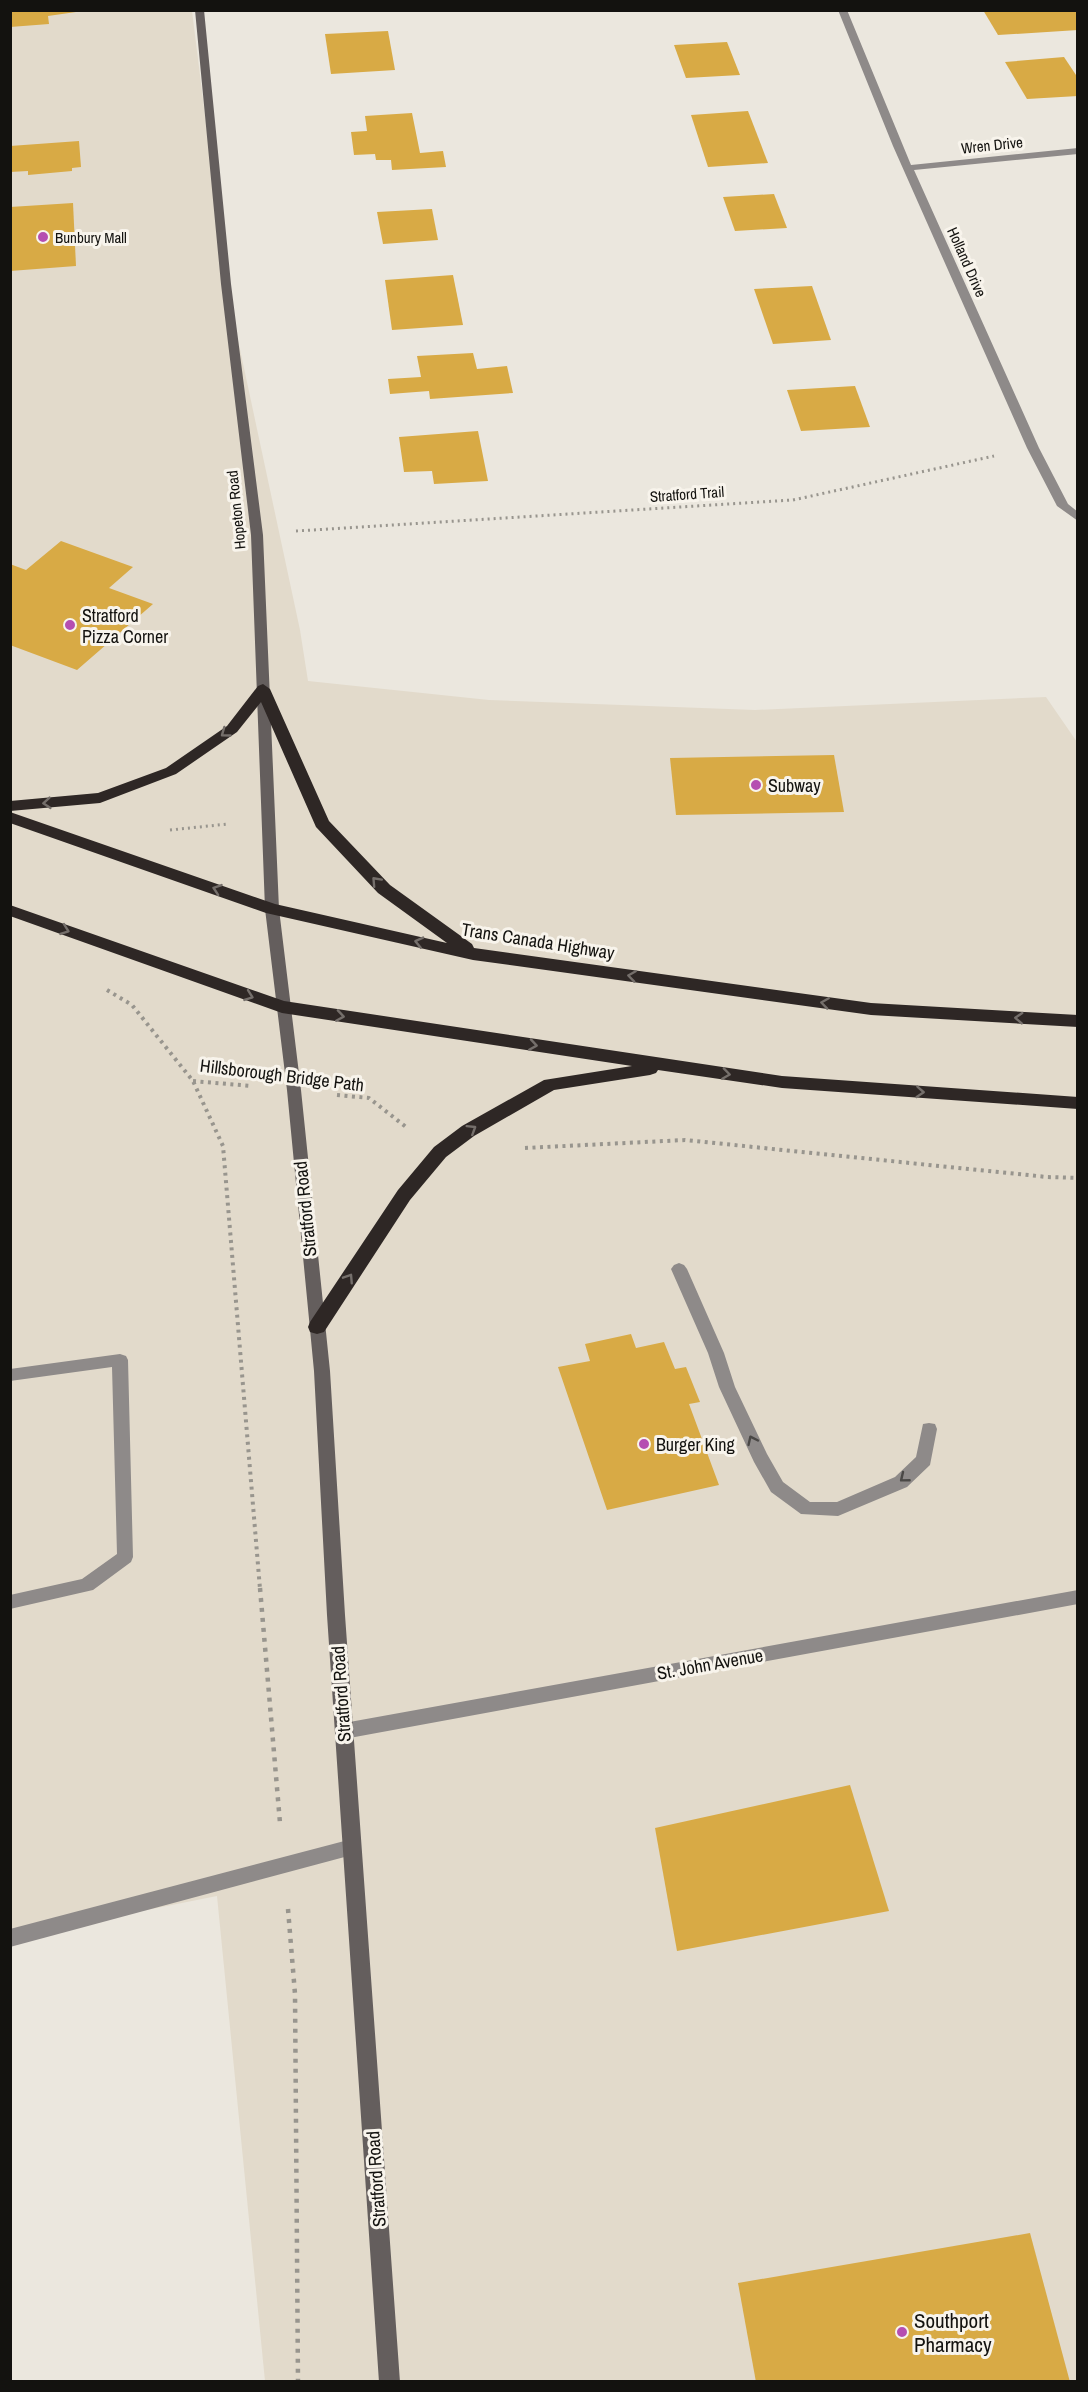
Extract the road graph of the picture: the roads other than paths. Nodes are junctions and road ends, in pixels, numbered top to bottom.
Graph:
1 (199, 10) edge
2 (842, 10) edge
3 (1077, 151) edge
4 (909, 168) junction
5 (1077, 518) edge
6 (263, 689) junction
7 (10, 806) edge
8 (10, 817) edge
9 (272, 909) junction
10 (10, 910) edge
11 (473, 954) junction
12 (282, 1007) junction
13 (1077, 1021) edge
14 (669, 1066) junction
15 (1077, 1103) edge
16 (679, 1269) dead end
17 (317, 1327) junction
18 (10, 1375) edge
19 (929, 1429) dead end
20 (1077, 1597) edge
21 (10, 1602) edge
22 (344, 1731) junction
23 (352, 1847) junction
24 (10, 1938) edge
25 (390, 2382) edge

1 - 6 main road, Hopeton Road
2 - 4 street, Holland Drive
3 - 4 street, Wren Drive
4 - 5 street, Holland Drive
6 -> 7 highway
6 - 9 main road, Hopeton Road
11 -> 6 highway
9 -> 8 highway, Trans Canada Highway
11 -> 9 highway, Trans Canada Highway
9 - 12 main road, Hopeton Road
10 -> 12 highway
13 -> 11 highway, Trans Canada Highway
12 -> 14 highway
12 - 17 main road, Stratford Road
14 -> 15 highway
17 -> 14 highway
19 -> 16 street
17 - 22 main road, Stratford Road
18 - 21 street
20 - 22 street, St. John Avenue
22 - 23 main road, Stratford Road
23 - 24 street
23 - 25 main road, Stratford Road

